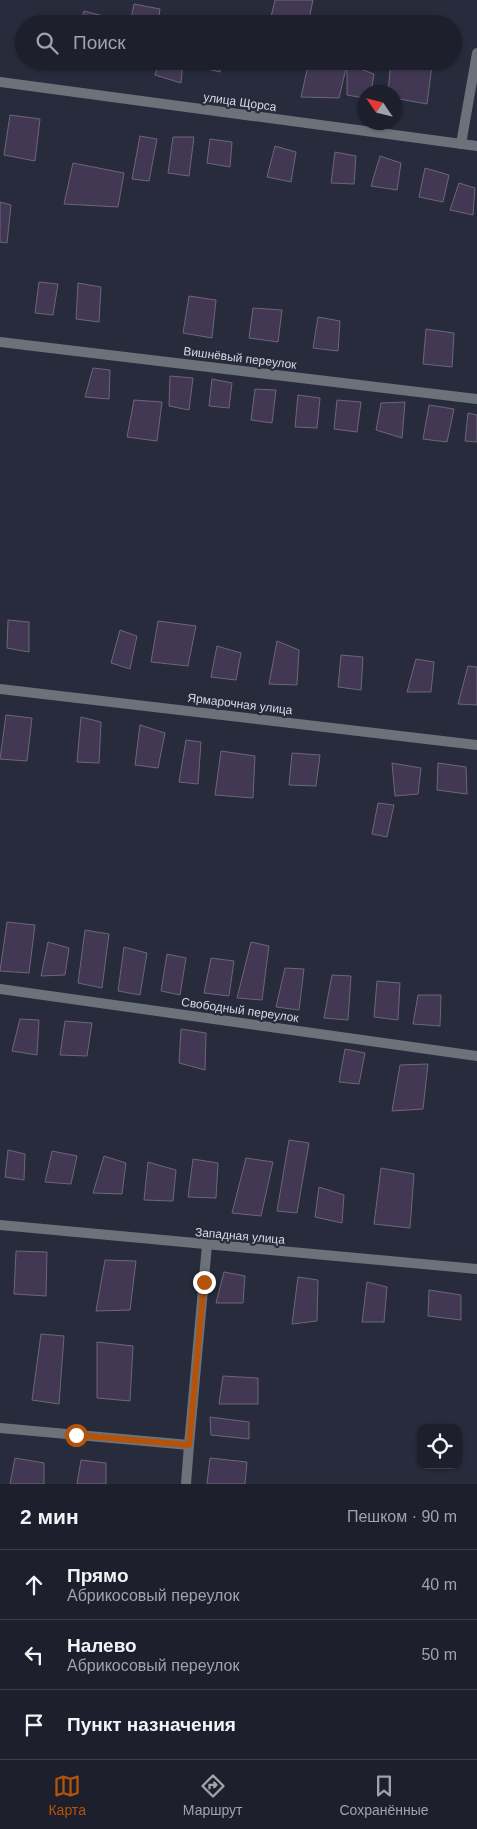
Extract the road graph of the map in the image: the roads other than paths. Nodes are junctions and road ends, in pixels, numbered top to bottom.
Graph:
1 (477, 53) edge
2 (0, 82) edge
3 (461, 144) junction
4 (477, 146) edge
5 (0, 342) edge
6 (477, 399) edge
7 (0, 689) edge
8 (477, 745) edge
9 (0, 989) edge
10 (477, 1056) edge
11 (0, 1225) edge
12 (207, 1245) junction
13 (477, 1269) edge
14 (0, 1428) edge
15 (189, 1445) junction
16 (186, 1484) edge

1 - 3 street
2 - 3 street, улица Щорса
3 - 4 street, улица Щорса
5 - 6 street, Вишнёвый переулок
7 - 8 street, Ярмарочная улица
9 - 10 street, Свободный переулок
11 - 12 street, Западная улица
12 - 13 street, Западная улица
12 - 15 street
14 - 15 street
15 - 16 street

